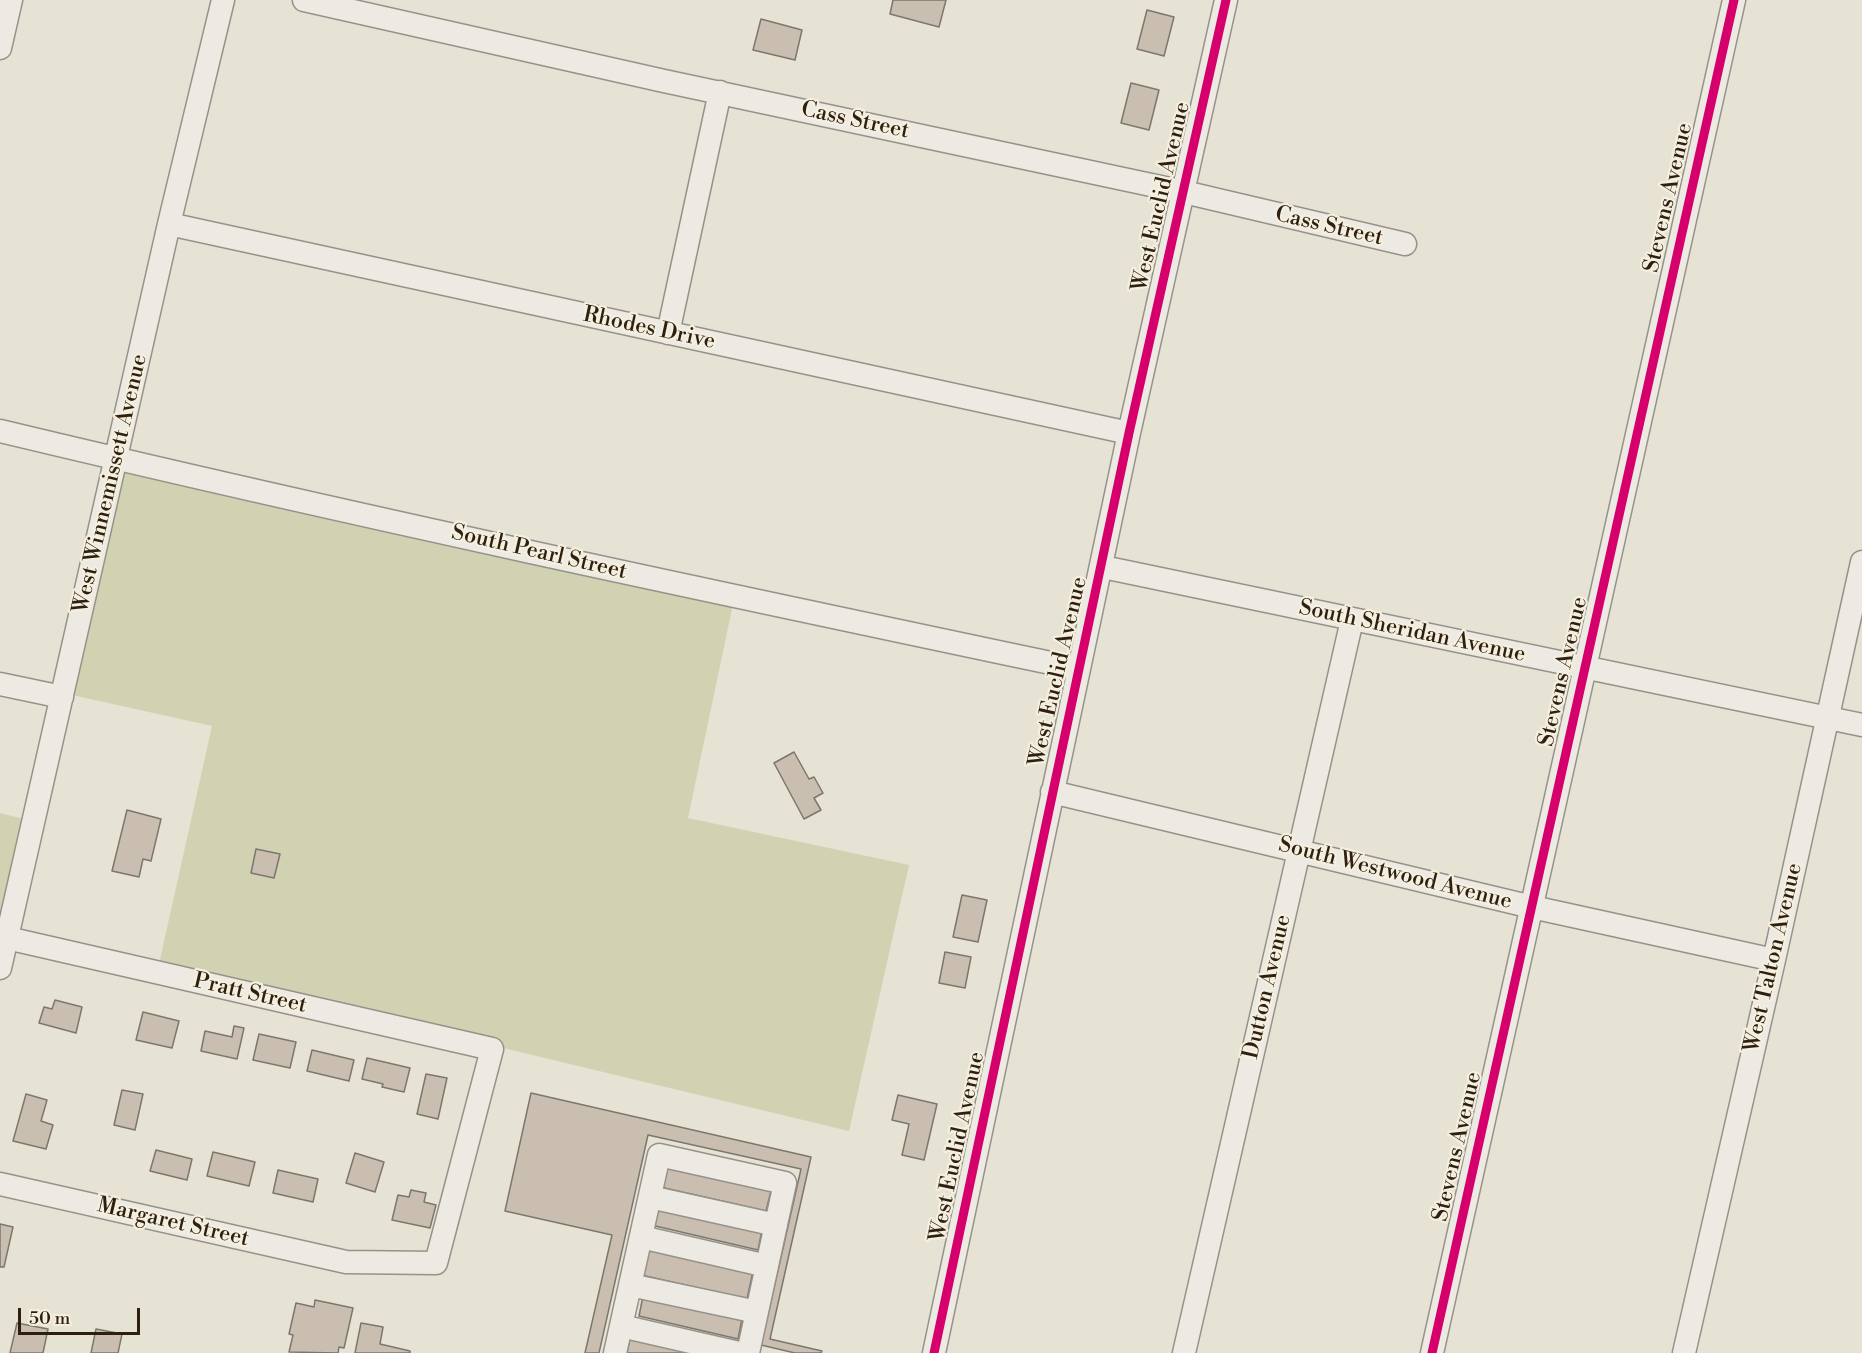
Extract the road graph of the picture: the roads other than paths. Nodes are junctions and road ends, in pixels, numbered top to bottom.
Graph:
1 (11, 0) edge
2 (223, 0) edge
3 (304, 0) edge
4 (1226, 0) edge
5 (1734, 0) edge
6 (0, 48) edge
7 (720, 92) junction
8 (1184, 192) junction
9 (169, 224) junction
10 (1405, 244) dead end
11 (668, 333) junction
12 (0, 431) edge
13 (1130, 433) junction
14 (117, 459) junction
15 (1862, 562) edge
16 (1102, 567) junction
17 (1352, 620) junction
18 (1585, 668) junction
19 (1079, 669) junction
20 (0, 684) edge
21 (62, 697) junction
22 (1828, 718) junction
23 (1862, 725) edge
24 (1052, 792) junction
25 (1299, 851) junction
26 (1532, 907) junction
27 (7, 938) junction
28 (1774, 960) junction
29 (0, 968) edge
30 (492, 1049) joint
31 (0, 1184) edge
32 (650, 1197) junction
33 (776, 1226) junction
34 (641, 1237) junction
35 (767, 1266) junction
36 (630, 1285) junction
37 (757, 1312) junction
38 (621, 1326) junction
39 (615, 1353) edge
40 (739, 1353) edge
41 (748, 1353) edge
42 (934, 1353) edge
43 (1184, 1353) edge
44 (1432, 1353) edge
45 (1684, 1353) edge

1 - 6 street
2 - 9 street, West Winnemissett Avenue
3 - 7 street, Cass Street
4 - 8 street, West Euclid Avenue
5 - 18 street, Stevens Avenue
7 - 8 street, Cass Street
7 - 11 street
8 - 10 street, Cass Street
8 - 13 street, West Euclid Avenue
9 - 11 street, Rhodes Drive
9 - 14 street, West Winnemissett Avenue
11 - 13 street, Rhodes Drive
12 - 14 street, South Pearl Street
13 - 16 street, West Euclid Avenue
14 - 19 street, South Pearl Street
14 - 21 street, West Winnemissett Avenue
15 - 22 street, West Talton Avenue
16 - 17 street, South Sheridan Avenue
16 - 19 street, West Euclid Avenue
17 - 18 street, South Sheridan Avenue
17 - 25 street, Dutton Avenue
18 - 22 street, South Sheridan Avenue
18 - 26 street, Stevens Avenue
19 - 24 street, West Euclid Avenue
20 - 21 street
21 - 27 street, West Winnemissett Avenue
22 - 23 street, South Sheridan Avenue
22 - 28 street, West Talton Avenue
24 - 25 street, South Westwood Avenue
24 - 42 street, West Euclid Avenue
25 - 26 street, South Westwood Avenue
25 - 43 street, Dutton Avenue
26 - 28 street, South Westwood Avenue
26 - 44 street, Stevens Avenue
27 - 29 street, West Winnemissett Avenue
27 - 30 street, Pratt Street
28 - 45 street, West Talton Avenue
30 - 31 street, Margaret Street
32 - 33 street
32 - 33 street
32 - 34 street
33 - 35 street
34 - 35 street
34 - 36 street
35 - 37 street
36 - 37 street
36 - 38 street
37 - 41 street
38 - 39 street
38 - 40 street

